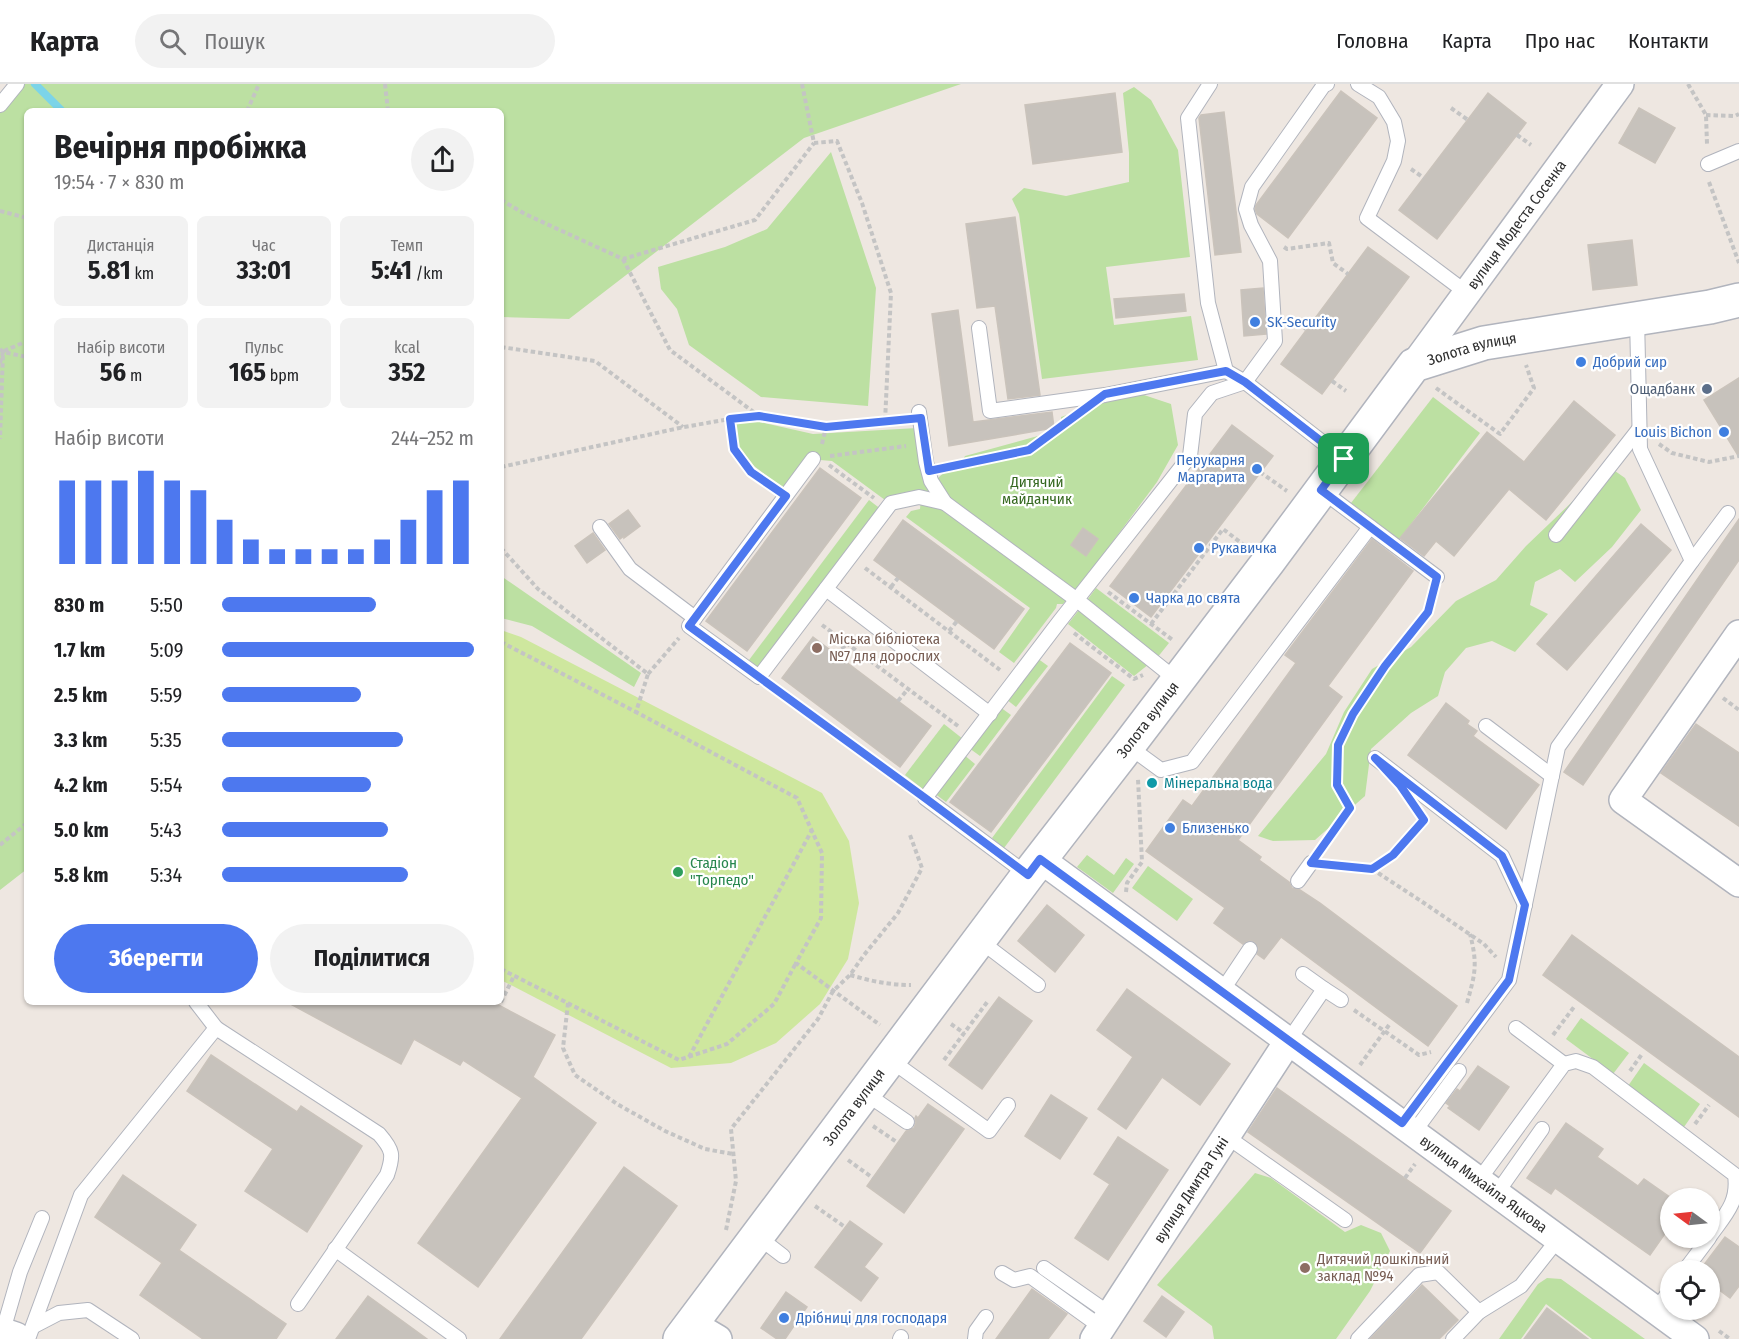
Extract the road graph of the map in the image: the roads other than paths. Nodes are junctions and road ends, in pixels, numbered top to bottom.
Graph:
1 (17, 84) edge
2 (1210, 84) edge
3 (1327, 84) edge
4 (1358, 84) edge
5 (1620, 84) edge
6 (0, 105) edge
7 (1739, 152) edge
8 (1708, 164) dead end
9 (1467, 293) junction
10 (1739, 300) edge
11 (1637, 318) junction
12 (979, 328) dead end
13 (1226, 371) junction
14 (1423, 375) junction
15 (1245, 382) junction
16 (920, 415) road end
17 (1639, 429) junction
18 (816, 458) road end
19 (1344, 459) junction
20 (1321, 490) junction
21 (945, 503) junction
22 (1728, 513) dead end
23 (600, 527) dead end
24 (1370, 527) junction
25 (1556, 535) dead end
26 (1692, 561) junction
27 (1437, 577) road end
28 (826, 589) junction
29 (1077, 600) junction
30 (692, 622) junction
31 (1739, 634) edge
32 (1178, 681) junction
33 (990, 714) junction
34 (1486, 726) dead end
35 (1133, 757) junction
36 (1375, 758) dead end
37 (1552, 776) junction
38 (1311, 863) road end
39 (1034, 867) junction
40 (1298, 881) dead end
41 (1739, 883) edge
42 (1525, 905) junction
43 (979, 940) junction
44 (1250, 949) dead end
45 (1303, 974) dead end
46 (1038, 986) dead end
47 (1324, 989) junction
48 (1222, 991) junction
49 (1341, 1000) road end
50 (198, 1005) edge
51 (216, 1028) junction
52 (1516, 1028) dead end
53 (1289, 1040) junction
54 (887, 1044) junction
55 (1564, 1064) junction
56 (1459, 1071) dead end
57 (865, 1093) junction
58 (1008, 1105) dead end
59 (907, 1122) dead end
60 (1542, 1129) dead end
61 (1226, 1136) junction
62 (1412, 1138) junction
63 (1488, 1186) junction
64 (42, 1218) dead end
65 (1345, 1220) dead end
66 (1720, 1222) edge
67 (741, 1234) junction
68 (1559, 1238) junction
69 (335, 1249) junction
70 (783, 1256) dead end
71 (1044, 1268) dead end
72 (1002, 1273) dead end
73 (1660, 1298) edge
74 (298, 1304) dead end
75 (1479, 1312) junction
76 (986, 1317) dead end
77 (1679, 1320) edge
78 (1102, 1327) edge
79 (16, 1334) edge
80 (696, 1334) edge
81 (132, 1339) edge
82 (459, 1339) edge
83 (975, 1339) edge
84 (1358, 1339) edge
85 (1453, 1339) edge
86 (1695, 1339) edge

1 - 6 lane
2 - 13 lane
3 - 15 lane
4 - 9 lane
5 - 9 street, вулиця Модеста Сосенка
7 - 8 lane
9 - 14 street, вулиця Модеста Сосенка
10 - 11 street, Золота вулиця
11 - 14 street, Золота вулиця
11 - 17 lane
12 - 13 lane
13 - 15 lane
14 - 19 street, Золота вулиця
15 - 19 lane
15 - 29 lane
16 - 21 lane
17 - 25 lane
17 - 26 lane
18 - 30 lane
19 - 20 street, Золота вулиця
20 - 24 lane
20 - 32 street, Золота вулиця
21 - 28 lane
21 - 29 lane
22 - 26 lane
23 - 30 lane
24 - 27 lane
24 - 35 lane
26 - 37 lane
28 - 30 lane
28 - 33 lane
29 - 32 lane
29 - 33 lane
31 - 41 street
32 - 35 street, Золота вулиця
33 - 39 lane
34 - 37 lane
35 - 39 street, Золота вулиця
36 - 42 lane
37 - 42 lane
38 - 40 lane
39 - 43 street, Золота вулиця
39 - 48 street, вулиця Михайла Яцкова
42 - 62 lane
43 - 46 lane
43 - 54 street, Золота вулиця
44 - 48 lane
45 - 47 lane
47 - 49 lane
47 - 53 lane
48 - 53 street, вулиця Михайла Яцкова
50 - 51 lane
51 - 69 lane
51 - 79 lane
52 - 55 lane
53 - 61 street, вулиця Дмитра Гуні
53 - 62 street, вулиця Михайла Яцкова
54 - 57 street, Золота вулиця
54 - 58 lane
55 - 63 lane
55 - 66 lane
56 - 62 lane
57 - 59 lane
57 - 67 street, Золота вулиця
60 - 63 lane
61 - 65 lane
61 - 78 street, вулиця Дмитра Гуні
62 - 63 street, вулиця Михайла Яцкова
63 - 68 street, вулиця Михайла Яцкова
64 - 79 lane
67 - 70 lane
67 - 80 street, Золота вулиця
68 - 73 street, вулиця Михайла Яцкова
68 - 75 lane
69 - 74 lane
69 - 82 lane
71 - 78 lane
72 - 78 lane
75 - 84 lane
75 - 85 lane
76 - 83 lane
77 - 86 street, вулиця Михайла Яцкова
79 - 81 lane

